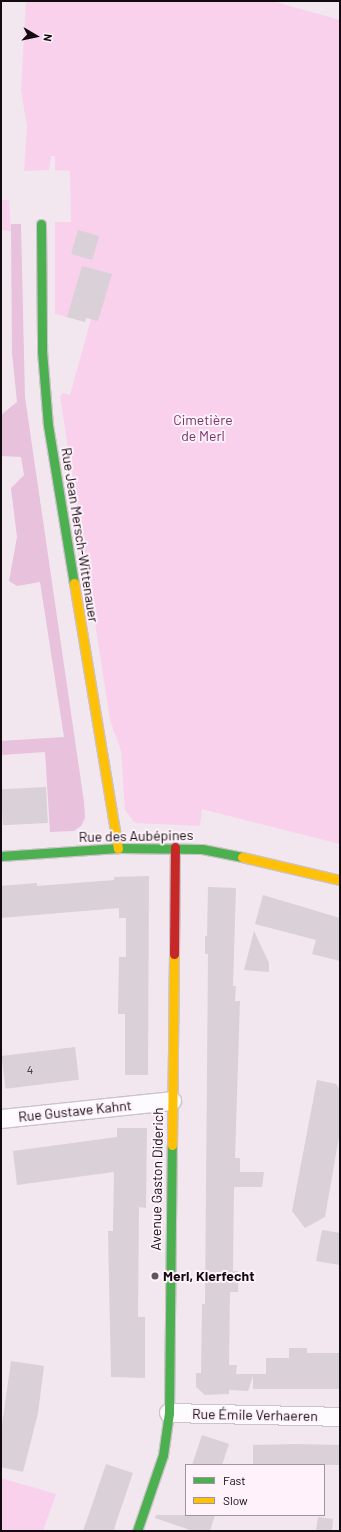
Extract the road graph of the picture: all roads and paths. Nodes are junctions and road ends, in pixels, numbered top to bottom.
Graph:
1 (41, 224) dead end
2 (174, 847) junction
3 (118, 848) junction
4 (1, 856) edge
5 (340, 880) edge
6 (172, 1101) junction
7 (1, 1119) edge
8 (169, 1413) junction
9 (340, 1417) edge
10 (137, 1531) edge

1 - 3 street, Rue Jean Mersch-Wittenauer
2 - 3 street, Rue des Aubépines
2 - 5 street, Rue des Aubépines
2 - 6 street, Avenue Gaston Diderich
3 - 4 street, Rue des Aubépines
6 - 7 street, Rue Gustave Kahnt
6 - 8 street, Avenue Gaston Diderich
8 - 9 street, Rue Émile Verhaeren
8 - 10 street, Avenue Gaston Diderich

